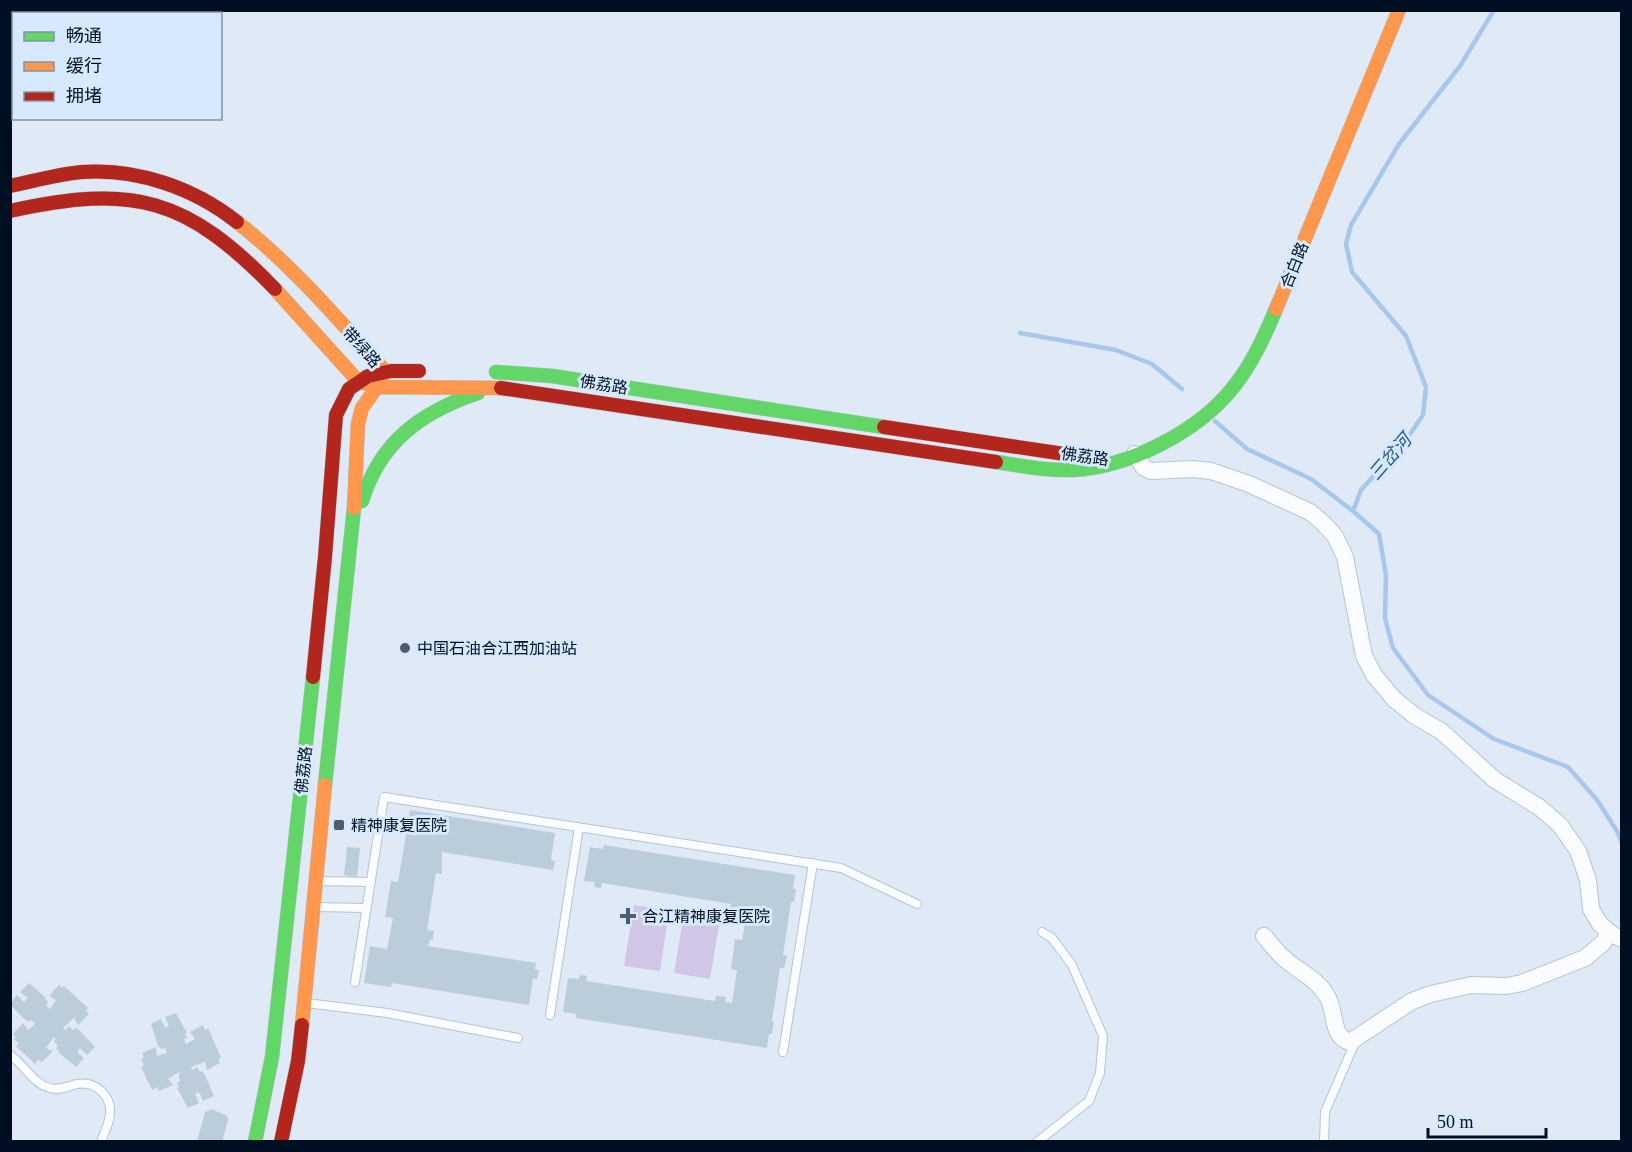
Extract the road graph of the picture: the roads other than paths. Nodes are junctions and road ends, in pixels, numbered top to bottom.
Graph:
1 (1399, 10) edge
2 (10, 186) edge
3 (10, 211) edge
4 (384, 370) junction
5 (437, 371) dead end
6 (483, 372) dead end
7 (358, 381) junction
8 (377, 387) junction
9 (521, 390) junction
10 (1135, 454) junction
11 (1117, 461) junction
12 (349, 565) junction
13 (579, 827) junction
14 (813, 863) junction
15 (317, 881) junction
16 (370, 882) junction
17 (917, 904) dead end
18 (315, 907) junction
19 (366, 908) junction
20 (1042, 932) dead end
21 (1615, 935) edge
22 (1263, 936) dead end
23 (355, 982) dead end
24 (292, 1001) junction
25 (550, 1015) dead end
26 (519, 1038) dead end
27 (1356, 1039) junction
28 (783, 1052) dead end
29 (10, 1055) edge
30 (100, 1142) edge
31 (255, 1142) edge
32 (281, 1142) edge
33 (1037, 1142) edge
34 (1324, 1142) edge

1 - 10 main road, 合白路
2 - 4 main road, 带绿路
3 - 7 main road, 带绿路
4 - 5 main road, 佛荔路
4 - 7 main road, 佛荔路
4 - 8 main road, 带绿路
6 - 11 main road, 佛荔路
7 - 8 main road, 带绿路
7 - 24 main road, 佛荔路
8 - 9 main road, 佛荔路
8 - 12 main road, 佛荔路
9 - 11 main road, 佛荔路
9 - 12 main road
10 - 11 main road, 合白路
10 - 21 street
12 - 15 main road, 佛荔路
13 - 14 lane
13 - 16 lane
13 - 25 lane
14 - 17 lane
14 - 28 lane
15 - 16 lane
15 - 18 main road, 佛荔路
16 - 19 lane
18 - 19 lane
18 - 24 main road, 佛荔路
19 - 23 lane
20 - 33 lane
21 - 27 street
22 - 27 street
24 - 26 lane
24 - 31 main road, 佛荔路
24 - 32 main road, 佛荔路
27 - 34 lane
29 - 30 lane

